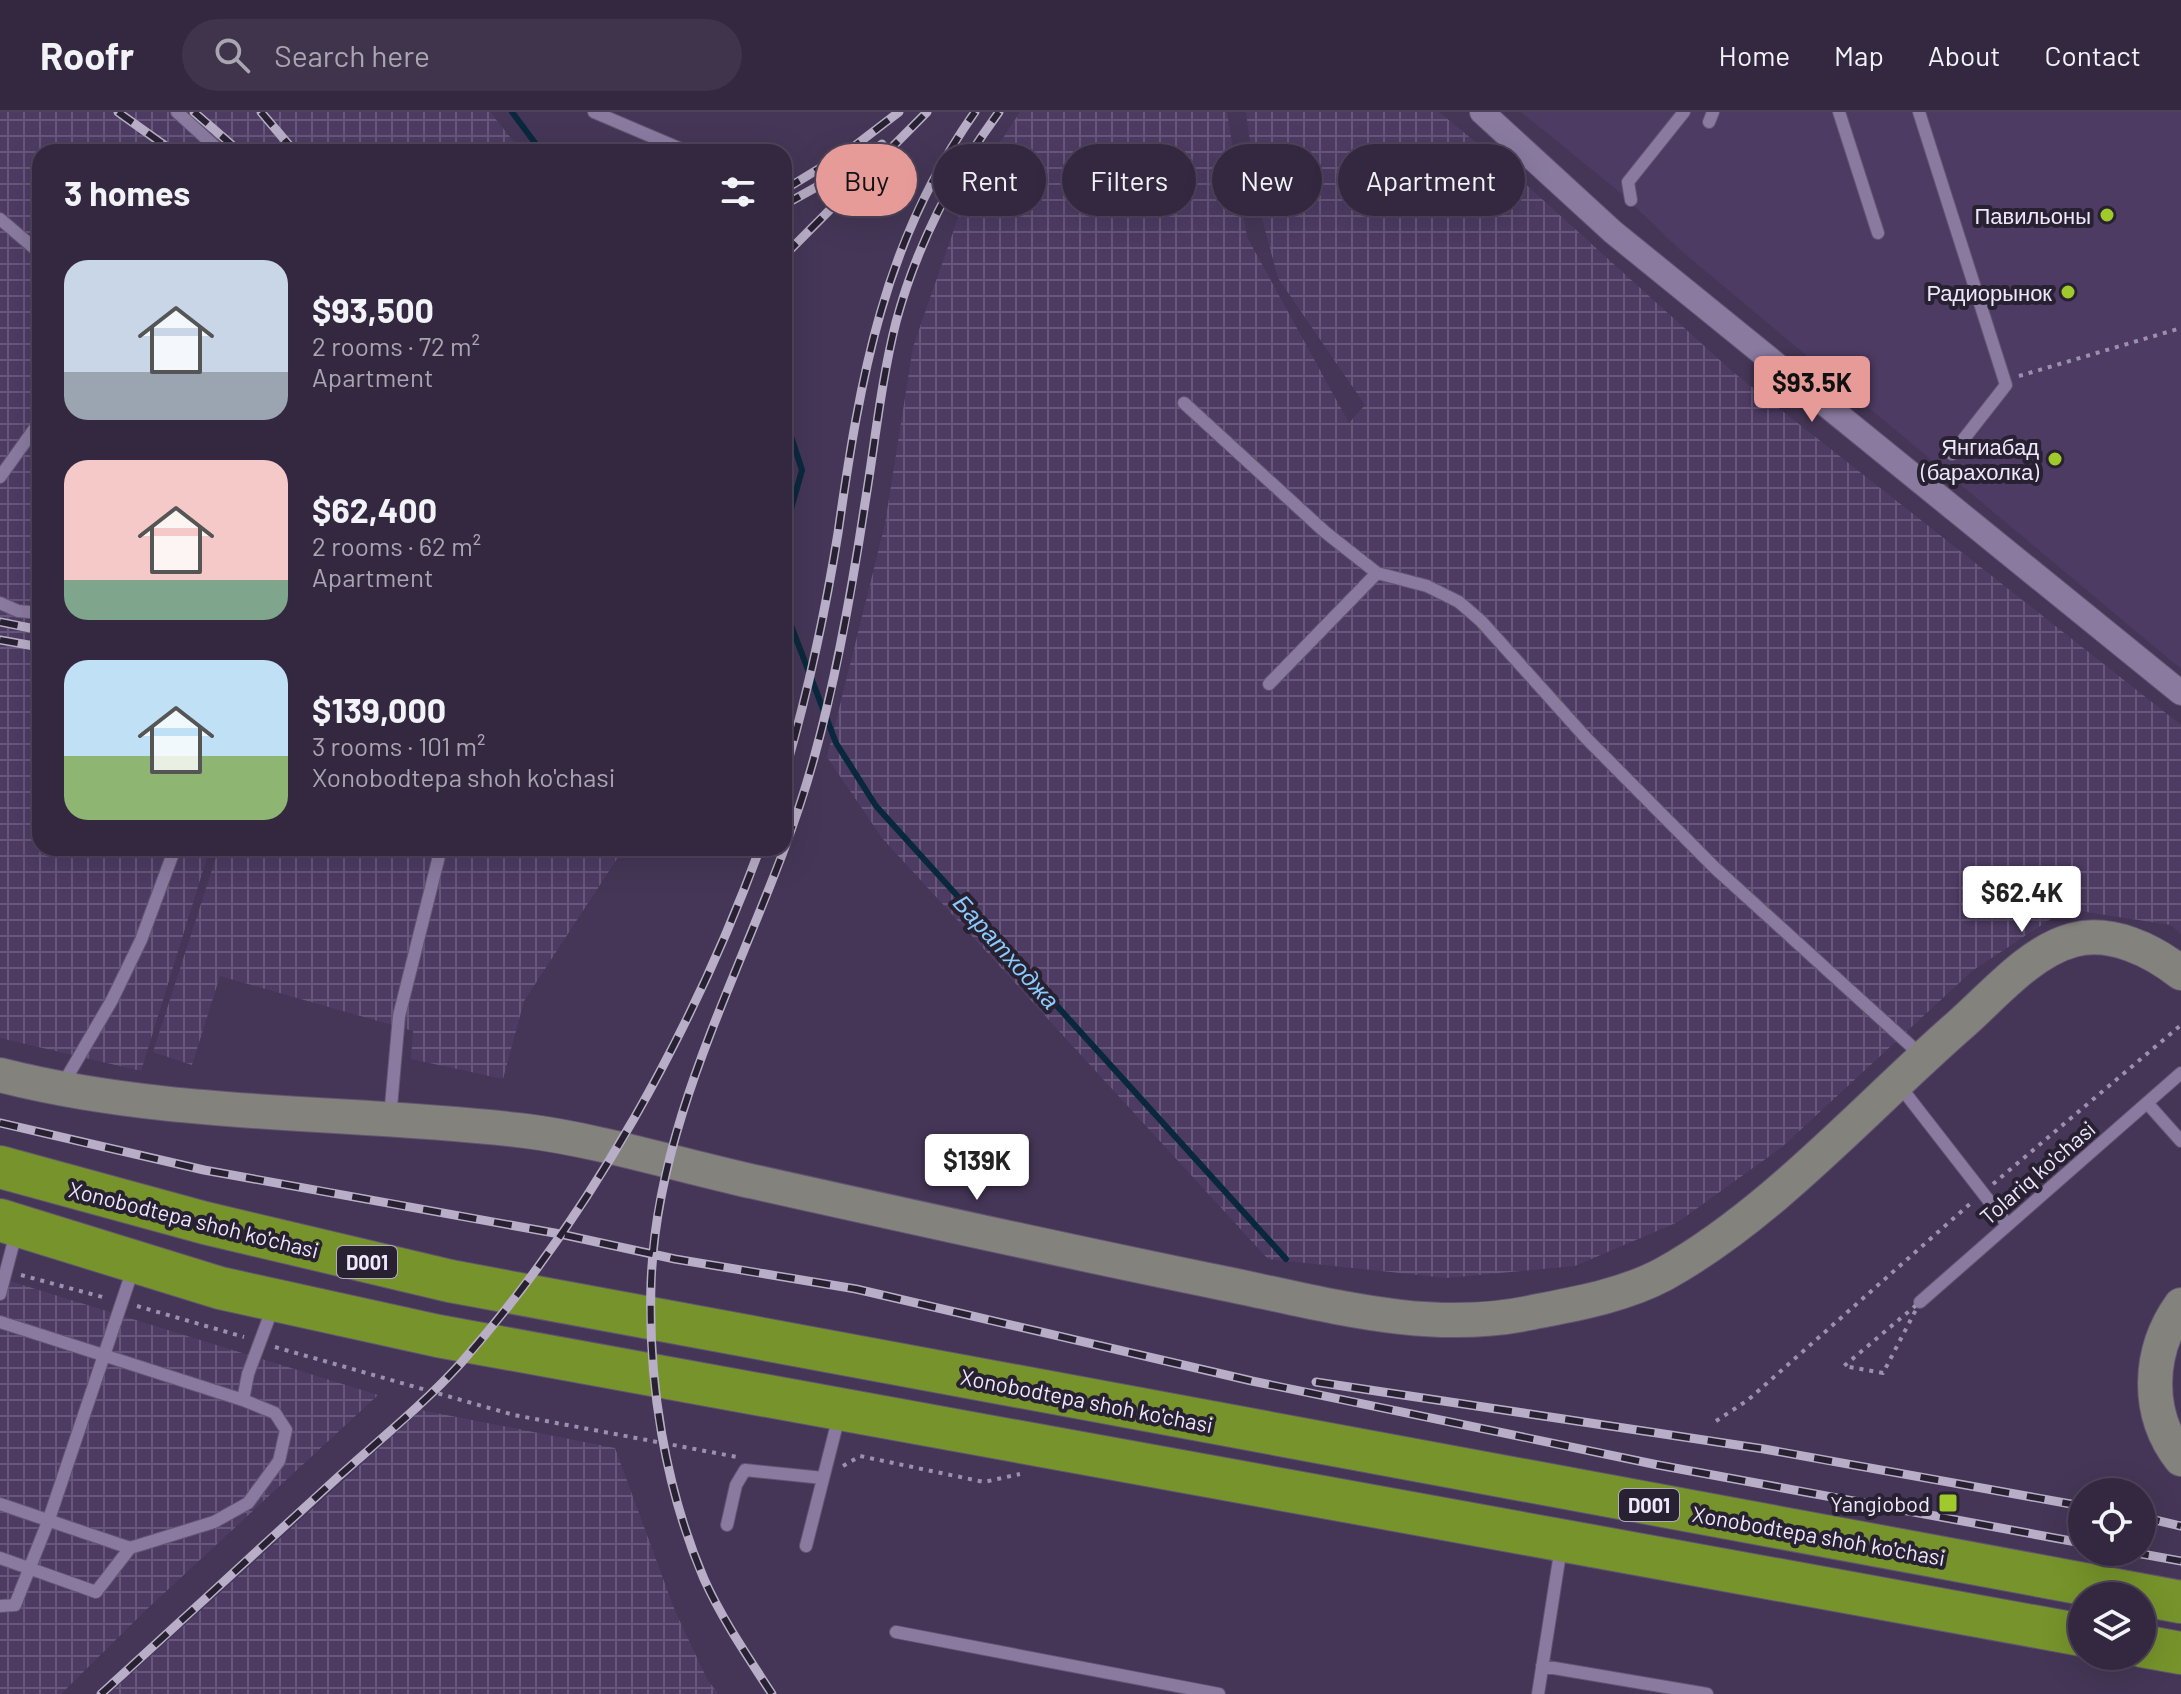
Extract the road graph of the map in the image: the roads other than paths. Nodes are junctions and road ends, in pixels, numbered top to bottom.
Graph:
1 (177, 112) edge
2 (594, 112) edge
3 (1482, 112) edge
4 (1684, 112) edge
5 (1839, 112) edge
6 (1919, 112) edge
7 (212, 144) edge
8 (669, 144) edge
9 (1631, 200) dead end
10 (0, 219) edge
11 (1878, 233) dead end
12 (32, 246) edge
13 (1184, 403) dead end
14 (32, 432) edge
15 (1952, 454) dead end
16 (0, 477) edge
17 (1377, 573) junction
18 (0, 603) edge
19 (32, 612) edge
20 (1269, 684) dead end
21 (2181, 693) edge
22 (172, 856) edge
23 (439, 856) edge
24 (2181, 973) edge
25 (1923, 1057) junction
26 (2181, 1073) edge
27 (0, 1075) edge
28 (1897, 1082) junction
29 (60, 1090) junction
30 (2148, 1104) junction
31 (390, 1122) junction
32 (2181, 1141) edge
33 (0, 1167) edge
34 (9, 1223) edge
35 (2007, 1224) junction
36 (135, 1262) junction
37 (450, 1281) junction
38 (0, 1294) edge
39 (275, 1300) junction
40 (1920, 1302) road end
41 (2181, 1305) edge
42 (0, 1322) edge
43 (738, 1334) junction
44 (438, 1336) junction
45 (104, 1354) junction
46 (727, 1388) junction
47 (243, 1400) junction
48 (841, 1409) junction
49 (2181, 1459) edge
50 (823, 1478) junction
51 (0, 1504) edge
52 (49, 1519) junction
53 (727, 1525) dead end
54 (1562, 1540) junction
55 (806, 1546) dead end
56 (130, 1548) junction
57 (0, 1558) edge
58 (2181, 1602) edge
59 (0, 1606) edge
60 (896, 1632) dead end
61 (2068, 1645) edge
62 (2181, 1653) edge
63 (2156, 1656) edge
64 (1542, 1666) junction
65 (1219, 1694) edge
66 (1538, 1694) edge
67 (1707, 1694) edge

1 - 7 lane
2 - 8 lane
3 - 21 street
4 - 9 lane
5 - 11 lane
6 - 15 lane
10 - 12 lane
13 - 17 lane
14 - 16 lane
17 - 20 lane
17 - 25 lane
18 - 19 lane
22 - 29 lane
23 - 31 lane
24 - 25 street
25 - 28 street
26 - 30 lane, Tolariq ko'chasi
27 - 29 street
28 - 31 street
28 - 35 lane
29 - 31 street
30 - 32 lane
30 - 35 lane, Tolariq ko'chasi
33 - 37 highway, Xonobodtepa shoh ko'chasi / D001
34 - 36 highway, D001
34 - 38 lane
35 - 40 lane, Tolariq ko'chasi
36 - 39 highway, D001
36 - 45 lane
37 - 43 highway, Xonobodtepa shoh ko'chasi / D001
37 - 44 highway
39 - 44 highway, D001
39 - 47 lane
41 - 49 street
42 - 45 lane
43 - 46 highway
43 - 58 highway, Xonobodtepa shoh ko'chasi / D001
44 - 46 highway, D001
45 - 47 lane
45 - 52 lane
46 - 48 highway, D001
47 - 56 lane
48 - 50 lane
48 - 54 highway, D001
50 - 53 lane
50 - 55 lane
51 - 52 lane
52 - 56 lane
52 - 59 lane
54 - 61 highway, D001
54 - 64 lane
56 - 57 lane
60 - 65 lane
62 - 63 highway
64 - 66 lane
64 - 67 lane

